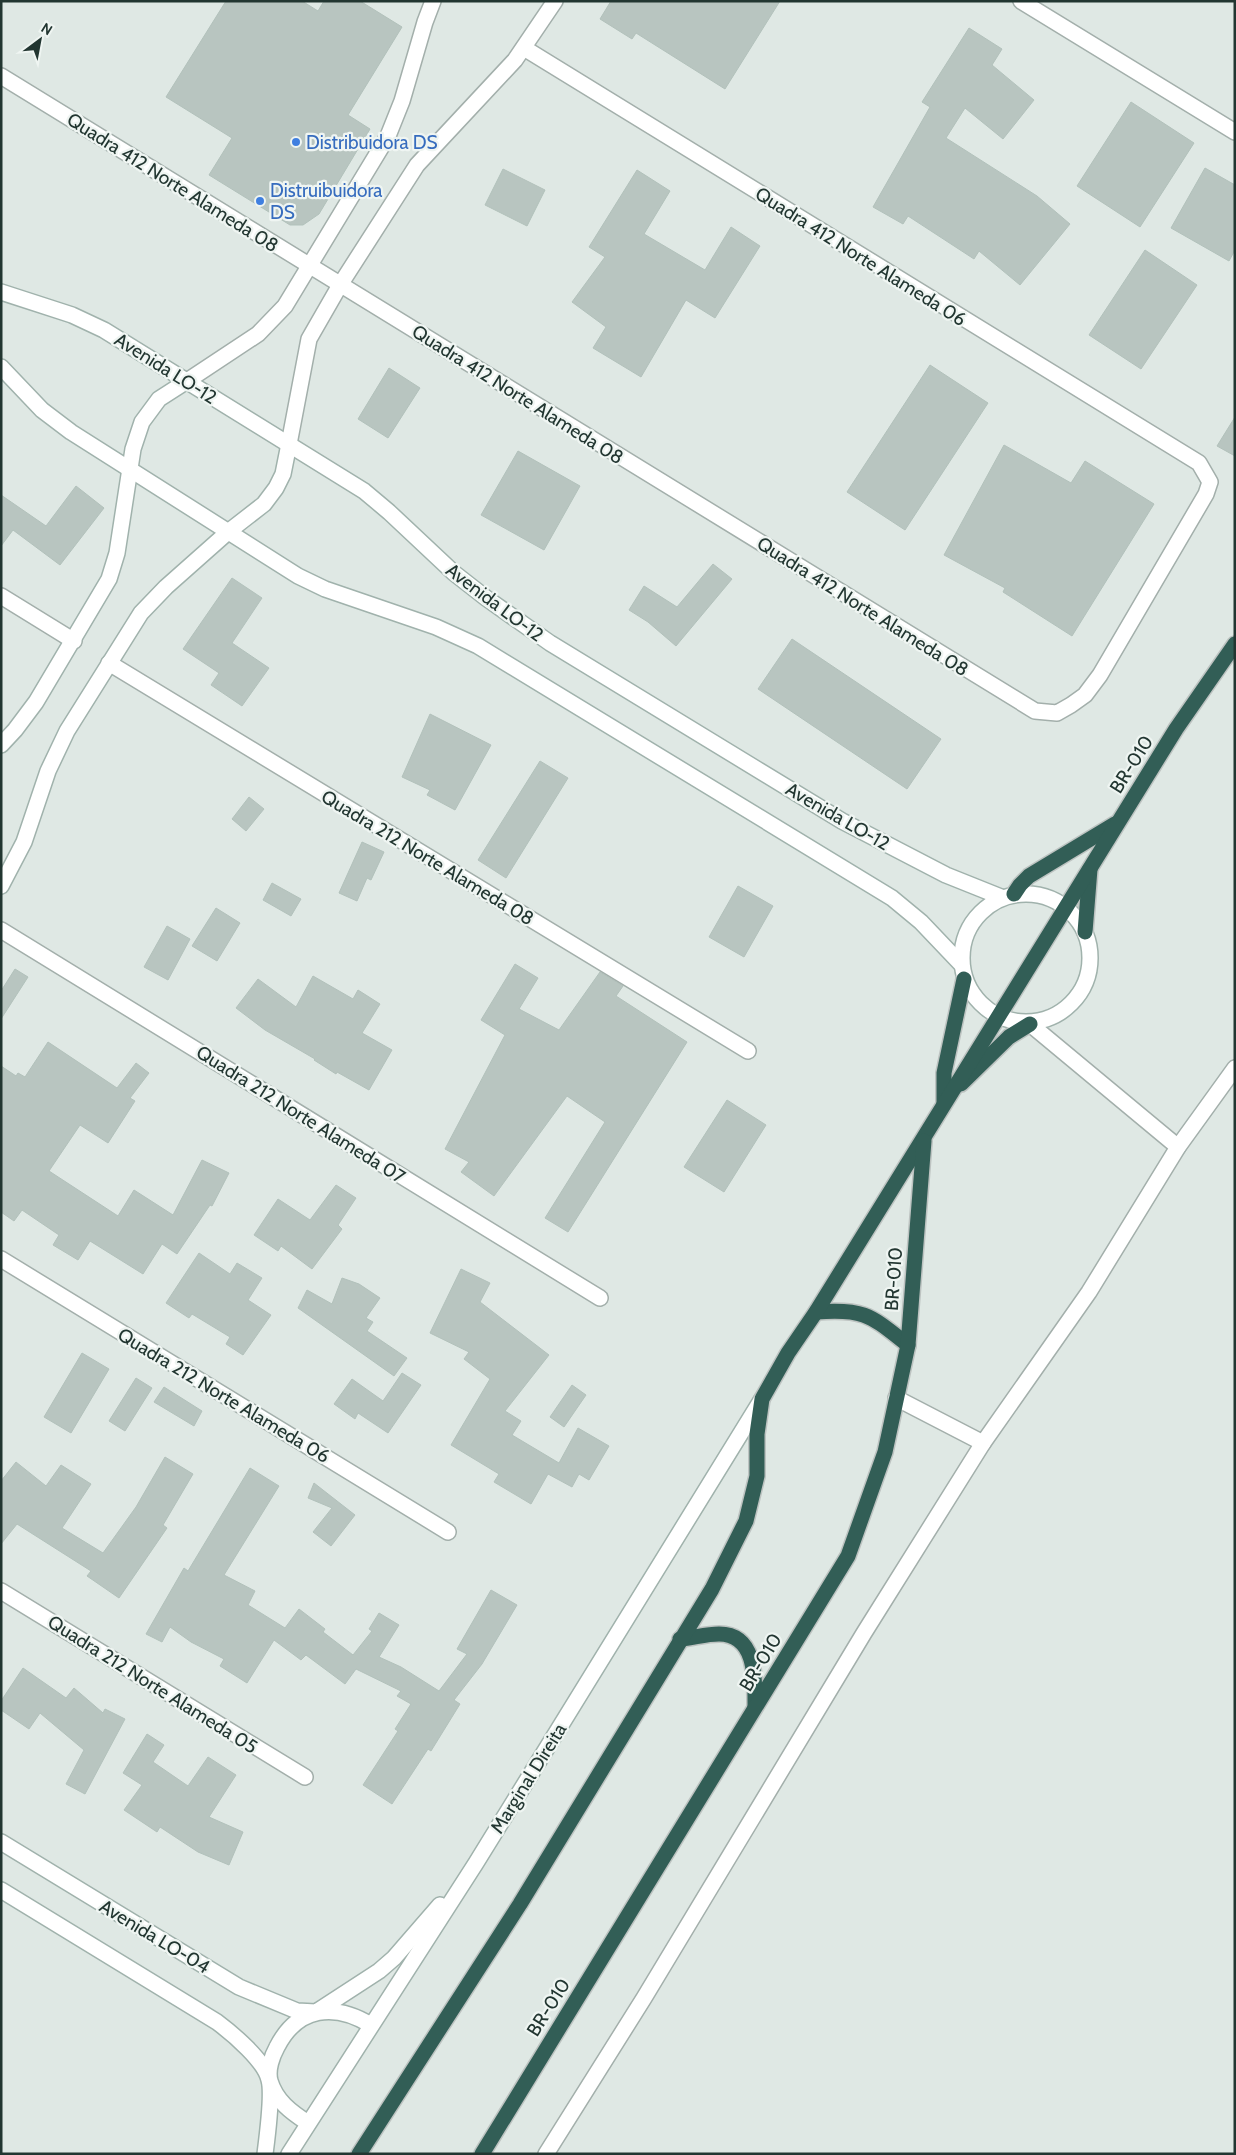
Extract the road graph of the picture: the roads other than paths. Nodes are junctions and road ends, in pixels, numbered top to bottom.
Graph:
1 (433, 1) edge
2 (555, 1) edge
3 (1021, 1) edge
4 (524, 48) junction
5 (1, 76) edge
6 (1235, 132) edge
7 (309, 266) junction
8 (340, 285) junction
9 (1, 292) edge
10 (1, 367) edge
11 (187, 381) junction
12 (289, 444) junction
13 (131, 471) junction
14 (228, 532) junction
15 (1, 596) edge
16 (74, 641) junction
17 (1235, 644) edge
18 (109, 663) junction
19 (1035, 711) joint
20 (1, 745) edge
21 (1118, 822) junction
22 (1090, 866) junction
23 (1, 886) edge
24 (1008, 896) junction
25 (1066, 907) junction
26 (1, 930) edge
27 (1085, 932) junction
28 (962, 971) junction
29 (998, 1016) junction
30 (1030, 1024) junction
31 (748, 1051) dead end
32 (1235, 1068) edge
33 (948, 1097) junction
34 (924, 1136) junction
35 (1178, 1147) junction
36 (1, 1259) edge
37 (600, 1298) dead end
38 (816, 1312) junction
39 (908, 1345) junction
40 (896, 1398) junction
41 (762, 1399) junction
42 (983, 1443) junction
43 (448, 1532) dead end
44 (1, 1591) edge
45 (680, 1640) junction
46 (755, 1708) junction
47 (305, 1777) dead end
48 (1, 1842) edge
49 (476, 1863) junction
50 (1, 1890) edge
51 (316, 2012) junction
52 (372, 2026) junction
53 (269, 2079) junction
54 (308, 2123) junction
55 (265, 2154) edge
56 (289, 2154) edge
57 (358, 2154) edge
58 (482, 2154) edge
59 (546, 2154) edge

1 - 7 street
2 - 4 street
3 - 6 street
4 - 8 street
4 - 19 street, Quadra 412 Norte Alameda 06
5 - 7 street, Quadra 412 Norte Alameda 08
7 - 8 street, Quadra 412 Norte Alameda 08
7 - 11 street
8 - 12 street
8 - 19 street, Quadra 412 Norte Alameda 08
9 - 11 street, Avenida LO-12
10 - 13 street
11 - 12 street, Avenida LO-12
11 - 13 street
12 - 14 street
12 - 24 street, Avenida LO-12
13 - 14 street
13 - 16 street
14 - 18 street
14 - 28 street
15 - 16 street
16 - 20 street
17 - 21 highway, BR-010 / BR-010
18 - 23 street
18 - 31 street, Quadra 212 Norte Alameda 08
21 - 22 highway, BR-010 / BR-010
21 - 24 highway
22 - 25 highway, BR-010 / BR-010
22 - 27 highway
24 - 25 street
24 - 28 street
25 - 27 street
25 - 29 highway, BR-010
26 - 37 street, Quadra 212 Norte Alameda 07
27 - 30 street
28 - 29 street
28 - 33 highway
29 - 30 street
29 - 33 highway, BR-010
30 - 33 highway
30 - 35 street
32 - 35 street
33 - 34 highway, BR-010
34 - 38 highway, BR-010
34 - 39 highway, BR-010
35 - 42 street
36 - 43 street, Quadra 212 Norte Alameda 06
38 - 39 highway
38 - 41 highway, BR-010
39 - 40 highway, BR-010
40 - 42 street
40 - 46 highway, BR-010
41 - 45 highway
41 - 49 street, Marginal Direita
42 - 59 street
44 - 47 street, Quadra 212 Norte Alameda 05
45 - 46 highway
45 - 57 highway
46 - 58 highway, BR-010
48 - 51 street, Avenida LO-04
49 - 51 street
49 - 52 street, Marginal Direita
50 - 53 street
51 - 52 street, Avenida LO-04
51 - 53 street
52 - 54 street, Marginal Direita
53 - 54 street
53 - 55 street
54 - 56 street, Marginal Direita

